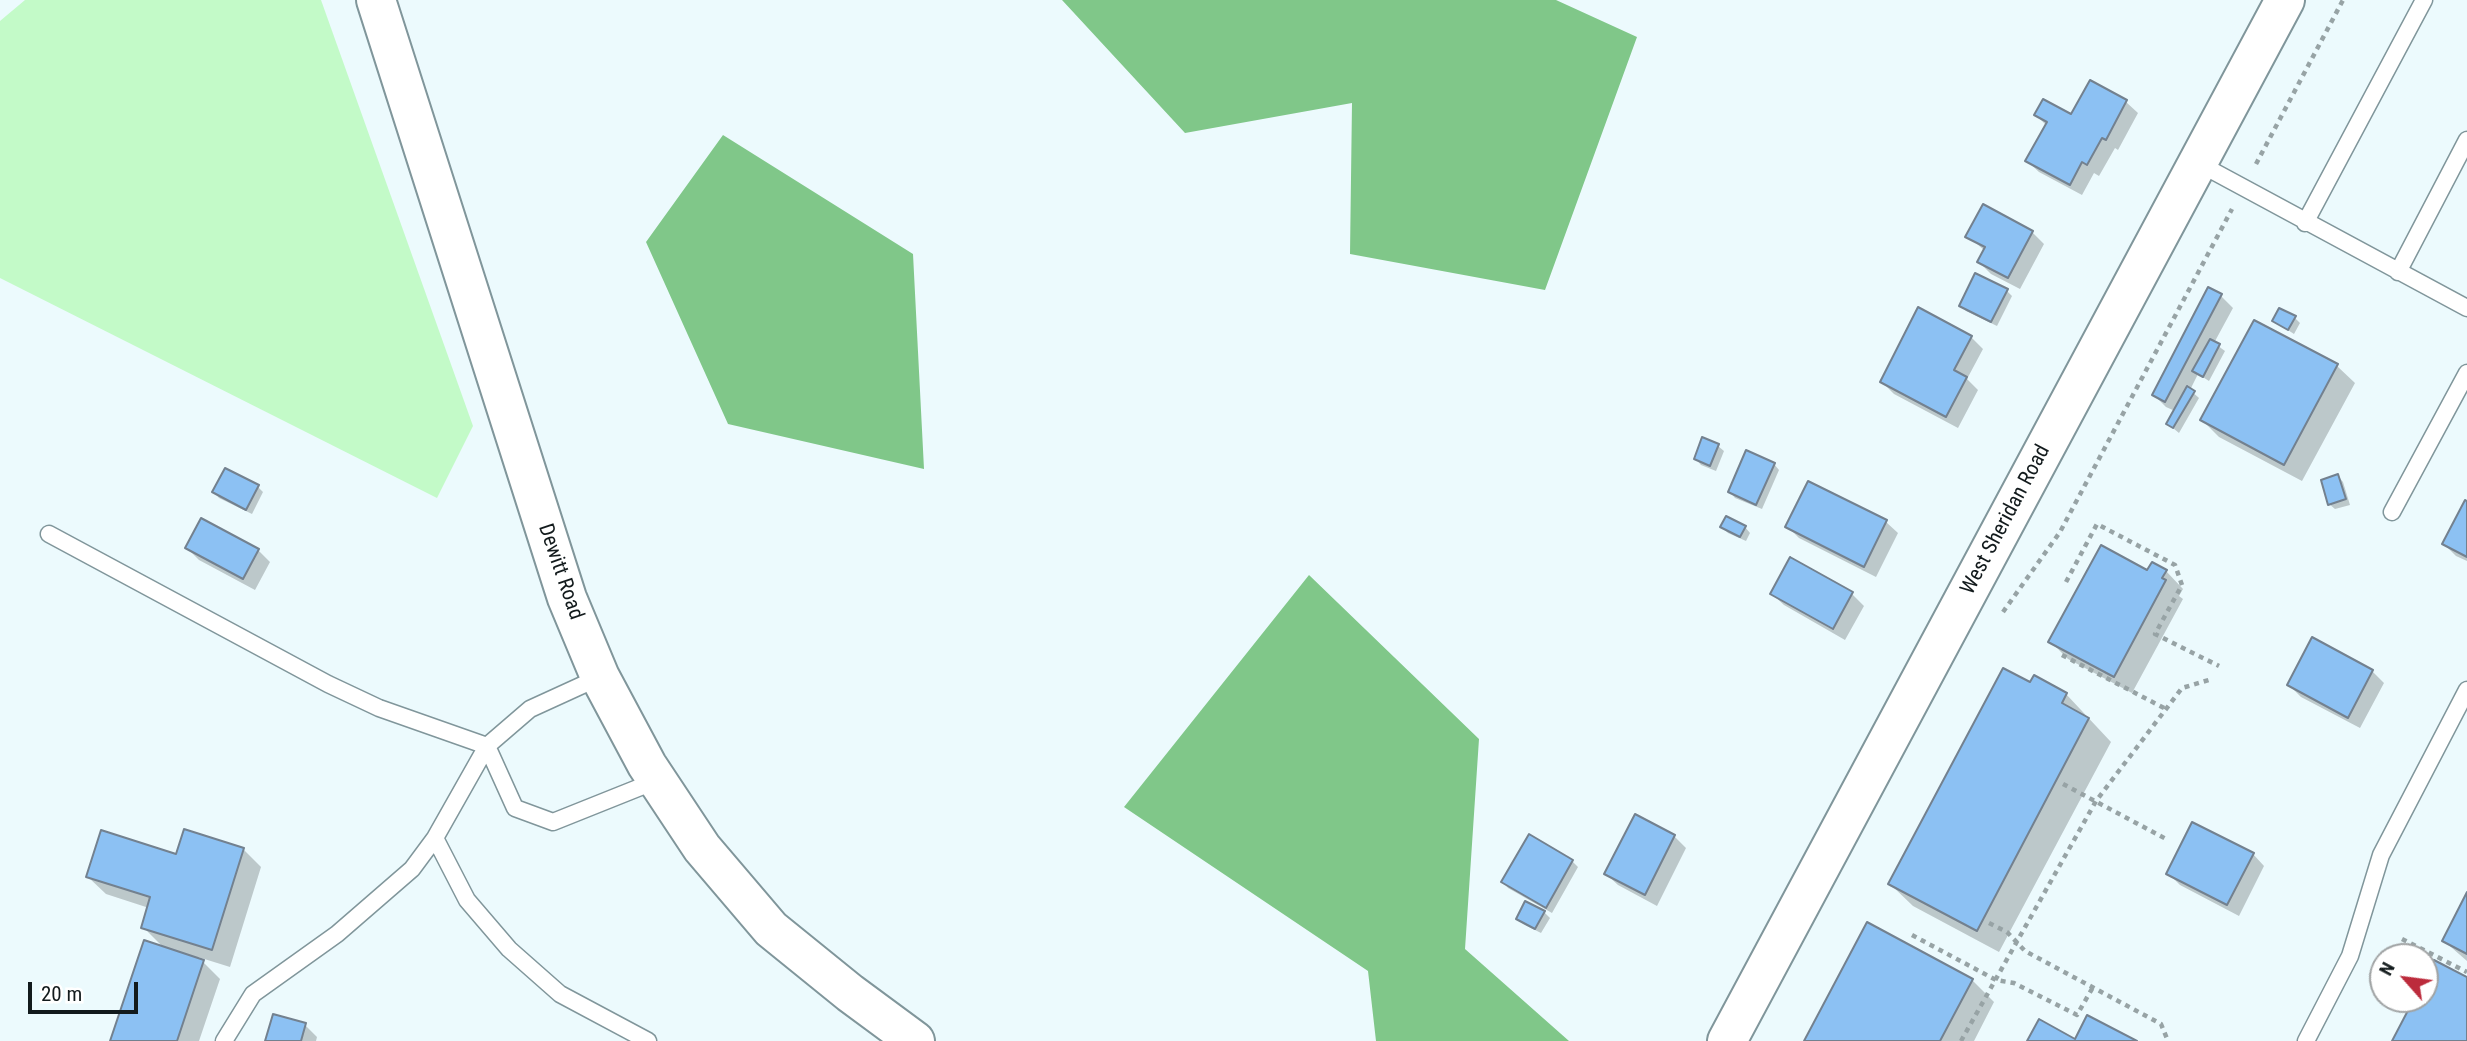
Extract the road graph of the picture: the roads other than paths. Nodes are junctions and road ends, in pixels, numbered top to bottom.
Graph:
1 (376, 0) edge
2 (2285, 0) edge
3 (2424, 0) edge
4 (2467, 140) edge
5 (2198, 163) junction
6 (2305, 223) junction
7 (2398, 272) junction
8 (2467, 308) edge
9 (2467, 373) edge
10 (2392, 512) dead end
11 (49, 534) dead end
12 (600, 677) junction
13 (2467, 690) edge
14 (487, 746) junction
15 (658, 780) junction
16 (435, 838) junction
17 (224, 1041) edge
18 (648, 1041) edge
19 (915, 1041) edge
20 (1727, 1041) edge
21 (2306, 1041) edge

1 - 12 street, Dewitt Road
2 - 5 street, West Sheridan Road
3 - 6 lane
4 - 7 lane
5 - 6 lane
5 - 20 street, West Sheridan Road
6 - 7 lane
7 - 8 lane
9 - 10 lane
11 - 14 lane
12 - 14 lane
12 - 15 street, Dewitt Road
13 - 21 lane
14 - 15 lane
14 - 16 lane
15 - 19 street, Dewitt Road
16 - 17 lane
16 - 18 lane

